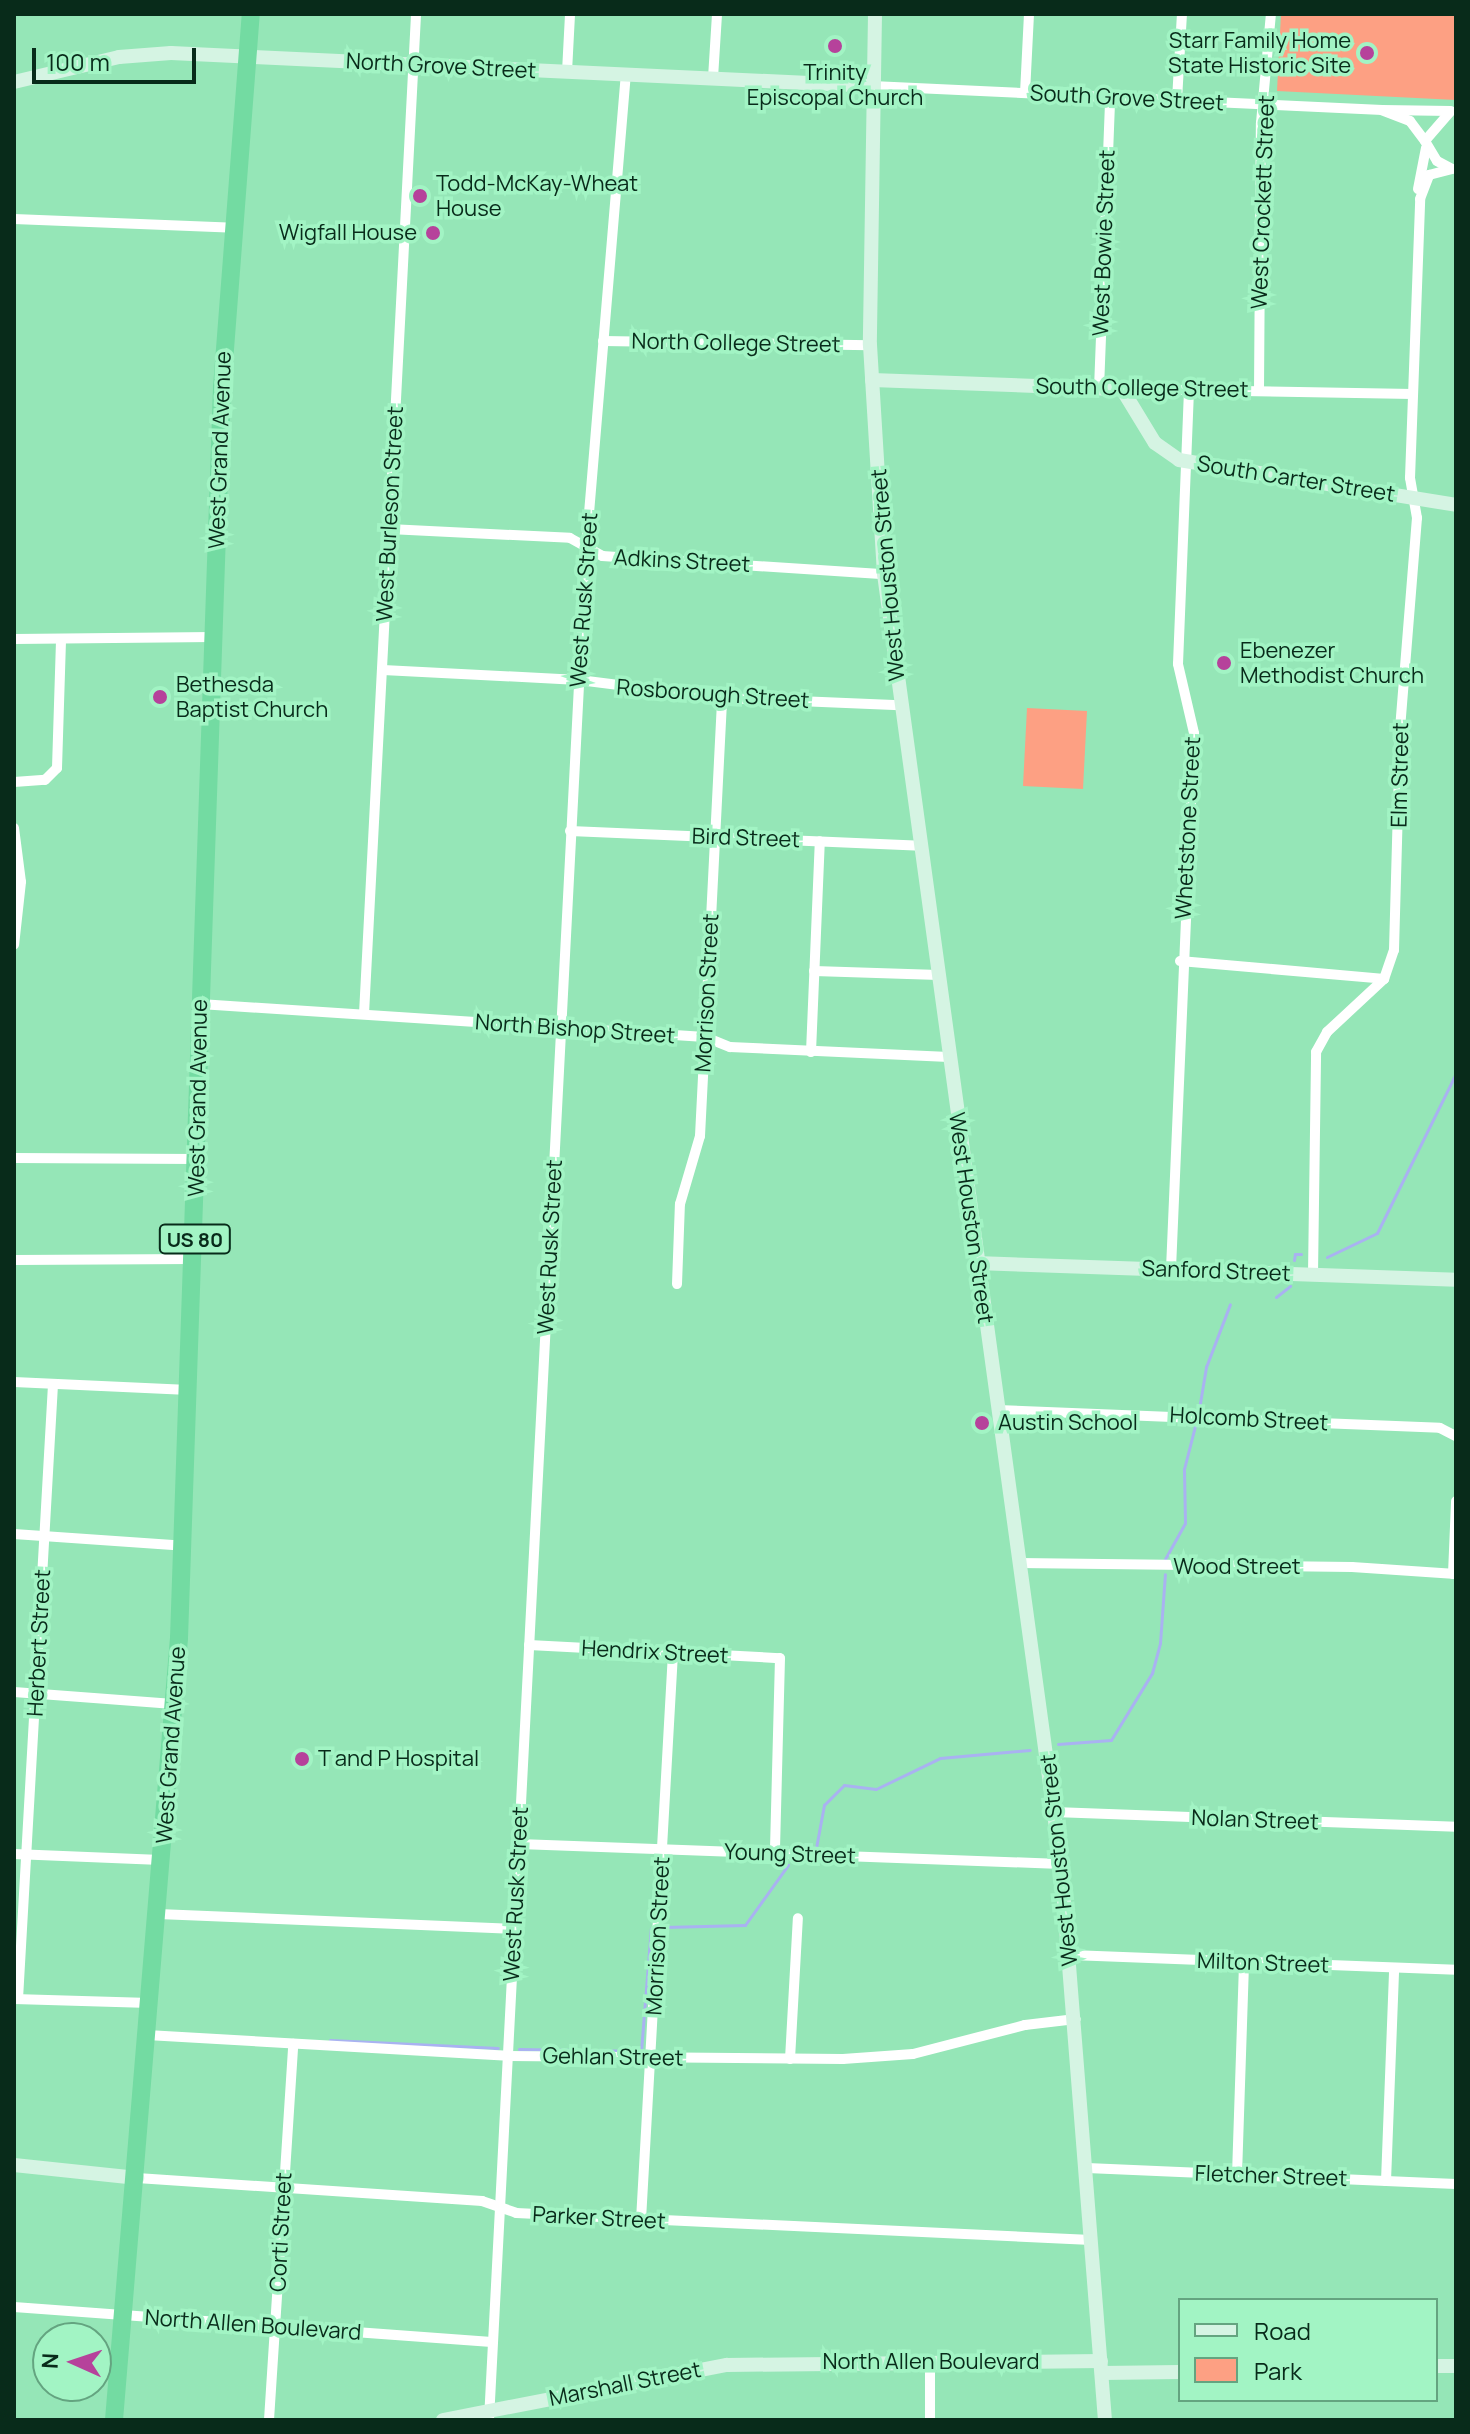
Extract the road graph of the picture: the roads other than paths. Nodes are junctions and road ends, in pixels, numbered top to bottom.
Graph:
1 (251, 14) edge
2 (416, 14) edge
3 (570, 14) edge
4 (717, 14) edge
5 (875, 14) edge
6 (1029, 14) edge
7 (1182, 14) edge
8 (1271, 14) edge
9 (249, 57) junction
10 (413, 64) junction
11 (567, 72) junction
12 (626, 74) junction
13 (713, 78) junction
14 (14, 82) edge
15 (872, 86) junction
16 (1025, 93) junction
17 (1110, 97) junction
18 (1177, 100) junction
19 (1264, 104) junction
20 (1382, 110) junction
21 (1454, 112) edge
22 (1426, 144) junction
23 (1453, 169) edge
24 (1420, 199) junction
25 (14, 219) edge
26 (234, 228) junction
27 (603, 341) junction
28 (870, 345) junction
29 (872, 380) junction
30 (1099, 389) junction
31 (1122, 389) junction
32 (1189, 389) junction
33 (1259, 391) junction
34 (1413, 394) junction
35 (1186, 461) junction
36 (1413, 498) junction
37 (1456, 505) edge
38 (389, 529) junction
39 (586, 549) junction
40 (884, 574) junction
41 (213, 637) junction
42 (14, 639) edge
43 (61, 639) junction
44 (383, 670) junction
45 (579, 680) junction
46 (722, 698) junction
47 (900, 705) junction
48 (14, 782) edge
49 (14, 828) edge
50 (570, 831) junction
51 (715, 836) junction
52 (820, 841) junction
53 (921, 846) junction
54 (14, 945) edge
55 (1180, 961) junction
56 (814, 971) junction
57 (939, 975) junction
58 (1384, 979) junction
59 (200, 1004) junction
60 (364, 1014) junction
61 (561, 1030) junction
62 (705, 1037) junction
63 (811, 1052) junction
64 (949, 1057) junction
65 (14, 1158) edge
66 (196, 1159) junction
67 (194, 1259) junction
68 (14, 1260) edge
69 (976, 1263) junction
70 (1171, 1269) junction
71 (1313, 1274) junction
72 (1456, 1280) edge
73 (677, 1284) dead end
74 (14, 1382) edge
75 (53, 1384) junction
76 (189, 1390) junction
77 (997, 1410) junction
78 (1454, 1434) edge
79 (1456, 1501) edge
80 (14, 1534) edge
81 (45, 1536) junction
82 (184, 1546) junction
83 (1019, 1563) junction
84 (1455, 1574) edge
85 (529, 1645) junction
86 (673, 1653) junction
87 (14, 1692) edge
88 (36, 1694) junction
89 (174, 1704) junction
90 (1054, 1812) junction
91 (1456, 1827) edge
92 (519, 1844) junction
93 (663, 1850) junction
94 (14, 1854) edge
95 (28, 1854) junction
96 (775, 1854) junction
97 (161, 1860) junction
98 (1061, 1864) junction
99 (158, 1914) junction
100 (798, 1918) dead end
101 (514, 1929) junction
102 (1071, 1955) junction
103 (1244, 1962) junction
104 (1394, 1968) junction
105 (1456, 1970) edge
106 (16, 1999) edge
107 (150, 2003) junction
108 (1076, 2019) junction
109 (147, 2035) junction
110 (293, 2044) junction
111 (507, 2056) junction
112 (651, 2058) junction
113 (790, 2059) junction
114 (14, 2165) edge
115 (1087, 2168) junction
116 (1237, 2175) junction
117 (137, 2178) junction
118 (1386, 2181) junction
119 (1456, 2184) edge
120 (283, 2186) junction
121 (498, 2206) junction
122 (641, 2220) junction
123 (1091, 2240) junction
124 (14, 2307) edge
125 (123, 2316) junction
126 (277, 2327) junction
127 (492, 2342) junction
128 (761, 2362) joint
129 (930, 2363) junction
130 (1102, 2367) junction
131 (1178, 2372) edge
132 (489, 2415) edge
133 (114, 2420) edge
134 (269, 2420) edge
135 (443, 2420) edge
136 (930, 2420) edge
137 (1105, 2420) edge

1 - 9 highway, West Grand Avenue / US 80
2 - 10 street, West Burleson Street
3 - 11 street
4 - 13 street
5 - 15 main road, West Houston Street
6 - 16 street
7 - 18 street
8 - 19 street, West Crockett Street
9 - 10 main road, North Grove Street
9 - 14 main road, North Grove Street
9 - 26 highway, West Grand Avenue / US 80
10 - 11 main road, North Grove Street
10 - 38 street, West Burleson Street
11 - 12 main road, North Grove Street
12 - 13 main road, North Grove Street
12 - 27 street, West Rusk Street
13 - 15 main road, North Grove Street
15 - 16 street, South Grove Street
15 - 28 main road, West Houston Street
16 - 17 street, South Grove Street
17 - 18 street, South Grove Street
17 - 30 street, West Bowie Street
18 - 19 street, South Grove Street
19 - 20 street, South Grove Street
19 - 33 street, West Crockett Street
20 - 21 street, South Grove Street
20 - 22 street, South Grove Street
21 - 22 street
22 - 23 street, South Grove Street
22 - 24 street, Elm Street
23 - 24 street
24 - 34 street, Elm Street
25 - 26 street
26 - 41 highway, West Grand Avenue / US 80
27 - 28 street, North College Street
27 - 39 street, West Rusk Street
28 - 29 main road, West Houston Street
29 - 30 main road, South College Street
29 - 40 main road, West Houston Street
30 - 31 main road, South College Street
31 - 32 street, South College Street
31 - 35 main road, South Carter Street
32 - 33 street, South College Street
32 - 35 street, Whetstone Street
33 - 34 street, South College Street
34 - 36 street, Elm Street
35 - 36 main road, South Carter Street
35 - 55 street, Whetstone Street
36 - 37 main road, South Carter Street
36 - 58 street, Elm Street
38 - 39 street, Adkins Street
38 - 44 street, West Burleson Street
39 - 40 street, Adkins Street
39 - 45 street, West Rusk Street
40 - 47 main road, West Houston Street
41 - 43 street
41 - 59 highway, West Grand Avenue / US 80
42 - 43 street
43 - 48 street
44 - 45 street, Rosborough Street
44 - 60 street, West Burleson Street
45 - 46 street, Rosborough Street
45 - 50 street, West Rusk Street
46 - 47 street, Rosborough Street
46 - 51 street, Morrison Street
47 - 53 main road, West Houston Street
49 - 54 street
50 - 51 street, Bird Street
50 - 61 street, West Rusk Street
51 - 52 street, Bird Street
51 - 62 street, Morrison Street
52 - 53 street, Bird Street
52 - 56 street
53 - 57 main road, West Houston Street
55 - 58 street
55 - 70 street, Whetstone Street
56 - 57 street
56 - 63 street
57 - 64 main road, West Houston Street
58 - 71 street
59 - 60 street, North Bishop Street
59 - 66 highway, West Grand Avenue / US 80
60 - 61 street, North Bishop Street
61 - 62 street, North Bishop Street
61 - 85 street, West Rusk Street
62 - 63 street, North Bishop Street
62 - 73 street, Morrison Street
63 - 64 street, North Bishop Street
64 - 69 main road, West Houston Street
65 - 66 street
66 - 67 highway, West Grand Avenue / US 80
67 - 68 street
67 - 76 highway, West Grand Avenue / US 80
69 - 70 main road, Sanford Street
69 - 77 main road, West Houston Street
70 - 71 main road, Sanford Street
71 - 72 main road, Sanford Street
74 - 75 street
75 - 76 street
75 - 81 street, Herbert Street
76 - 82 highway, West Grand Avenue / US 80
77 - 78 street, Holcomb Street
77 - 83 main road, West Houston Street
79 - 84 street
80 - 81 street
81 - 82 street
81 - 88 street, Herbert Street
82 - 89 highway, West Grand Avenue / US 80
83 - 84 street, Wood Street
83 - 90 main road, West Houston Street
85 - 86 street, Hendrix Street
85 - 92 street, West Rusk Street
86 - 93 street, Morrison Street
86 - 96 street, Hendrix Street
87 - 88 street
88 - 89 street
88 - 95 street, Herbert Street
89 - 97 highway, West Grand Avenue / US 80
90 - 91 street, Nolan Street
90 - 98 main road, West Houston Street
92 - 93 street, Young Street
92 - 101 street, West Rusk Street
93 - 96 street, Young Street
93 - 112 street, Morrison Street
94 - 95 street
95 - 97 street
95 - 106 street, Herbert Street
96 - 98 street, Young Street
97 - 99 highway, West Grand Avenue / US 80
98 - 102 main road, West Houston Street
99 - 101 street
99 - 107 highway, West Grand Avenue / US 80
100 - 113 street
101 - 111 street, West Rusk Street
102 - 103 street, Milton Street
102 - 108 main road, West Houston Street
103 - 104 street, Milton Street
103 - 116 street
104 - 105 street, Milton Street
104 - 118 street
106 - 107 street
107 - 109 highway, West Grand Avenue / US 80
108 - 113 street, Gehlan Street
108 - 115 main road, West Houston Street
109 - 110 street, Gehlan Street
109 - 117 highway, West Grand Avenue / US 80
110 - 111 street, Gehlan Street
110 - 120 street, Corti Street
111 - 112 street, Gehlan Street
111 - 121 street, West Rusk Street
112 - 113 street, Gehlan Street
112 - 122 street, Morrison Street
114 - 117 main road, Parker Street
115 - 116 street, Fletcher Street
115 - 123 main road, West Houston Street
116 - 118 street, Fletcher Street
117 - 120 street, Parker Street
117 - 125 highway, West Grand Avenue / US 80
118 - 119 street, Fletcher Street
120 - 121 street, Parker Street
120 - 126 street, Corti Street
121 - 122 street, Parker Street
121 - 127 street, West Rusk Street
122 - 123 street, Parker Street
123 - 130 main road, West Houston Street
124 - 125 street, North Allen Boulevard
125 - 126 street, North Allen Boulevard
125 - 133 highway, West Grand Avenue / US 80
126 - 127 street, North Allen Boulevard
126 - 134 street, Corti Street
127 - 132 street, West Rusk Street
128 - 129 main road, North Allen Boulevard
128 - 132 main road, Marshall Street
129 - 130 main road, North Allen Boulevard
129 - 136 street
130 - 131 main road, North Allen Boulevard
130 - 137 main road, West Houston Street
132 - 135 main road, Marshall Street

